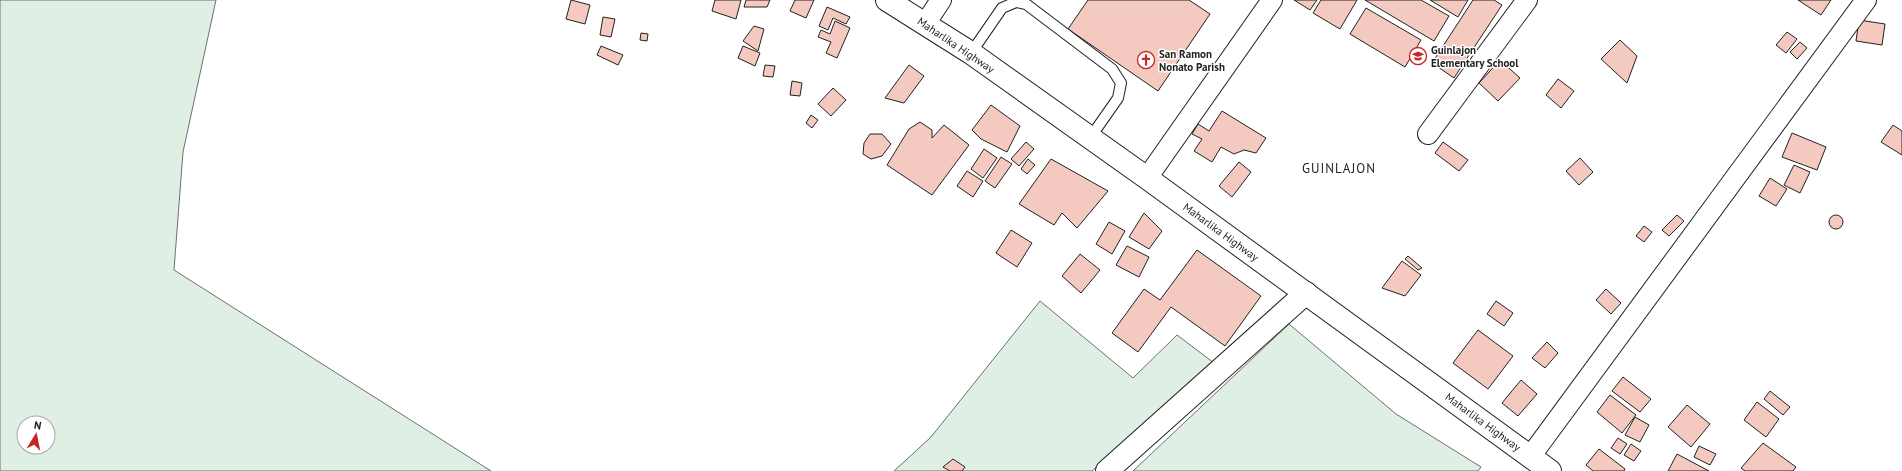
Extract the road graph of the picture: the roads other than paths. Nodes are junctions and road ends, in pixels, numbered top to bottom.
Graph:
1 (887, 0) edge
2 (941, 0) edge
3 (1272, 0) edge
4 (1527, 0) edge
5 (1866, 0) edge
6 (925, 24) junction
7 (971, 54) junction
8 (1428, 134) dead end
9 (1090, 138) junction
10 (1147, 178) junction
11 (1306, 293) junction
12 (1530, 457) junction
13 (1107, 471) edge
14 (1550, 471) edge

1 - 6 main road, Maharlika Highway
2 - 6 street
3 - 10 street
4 - 8 street
5 - 12 street
6 - 7 main road, Maharlika Highway
7 - 9 main road, Maharlika Highway
7 - 9 lane
9 - 10 main road, Maharlika Highway
10 - 11 main road, Maharlika Highway
11 - 12 main road, Maharlika Highway
11 - 13 main road
12 - 14 main road, Maharlika Highway

